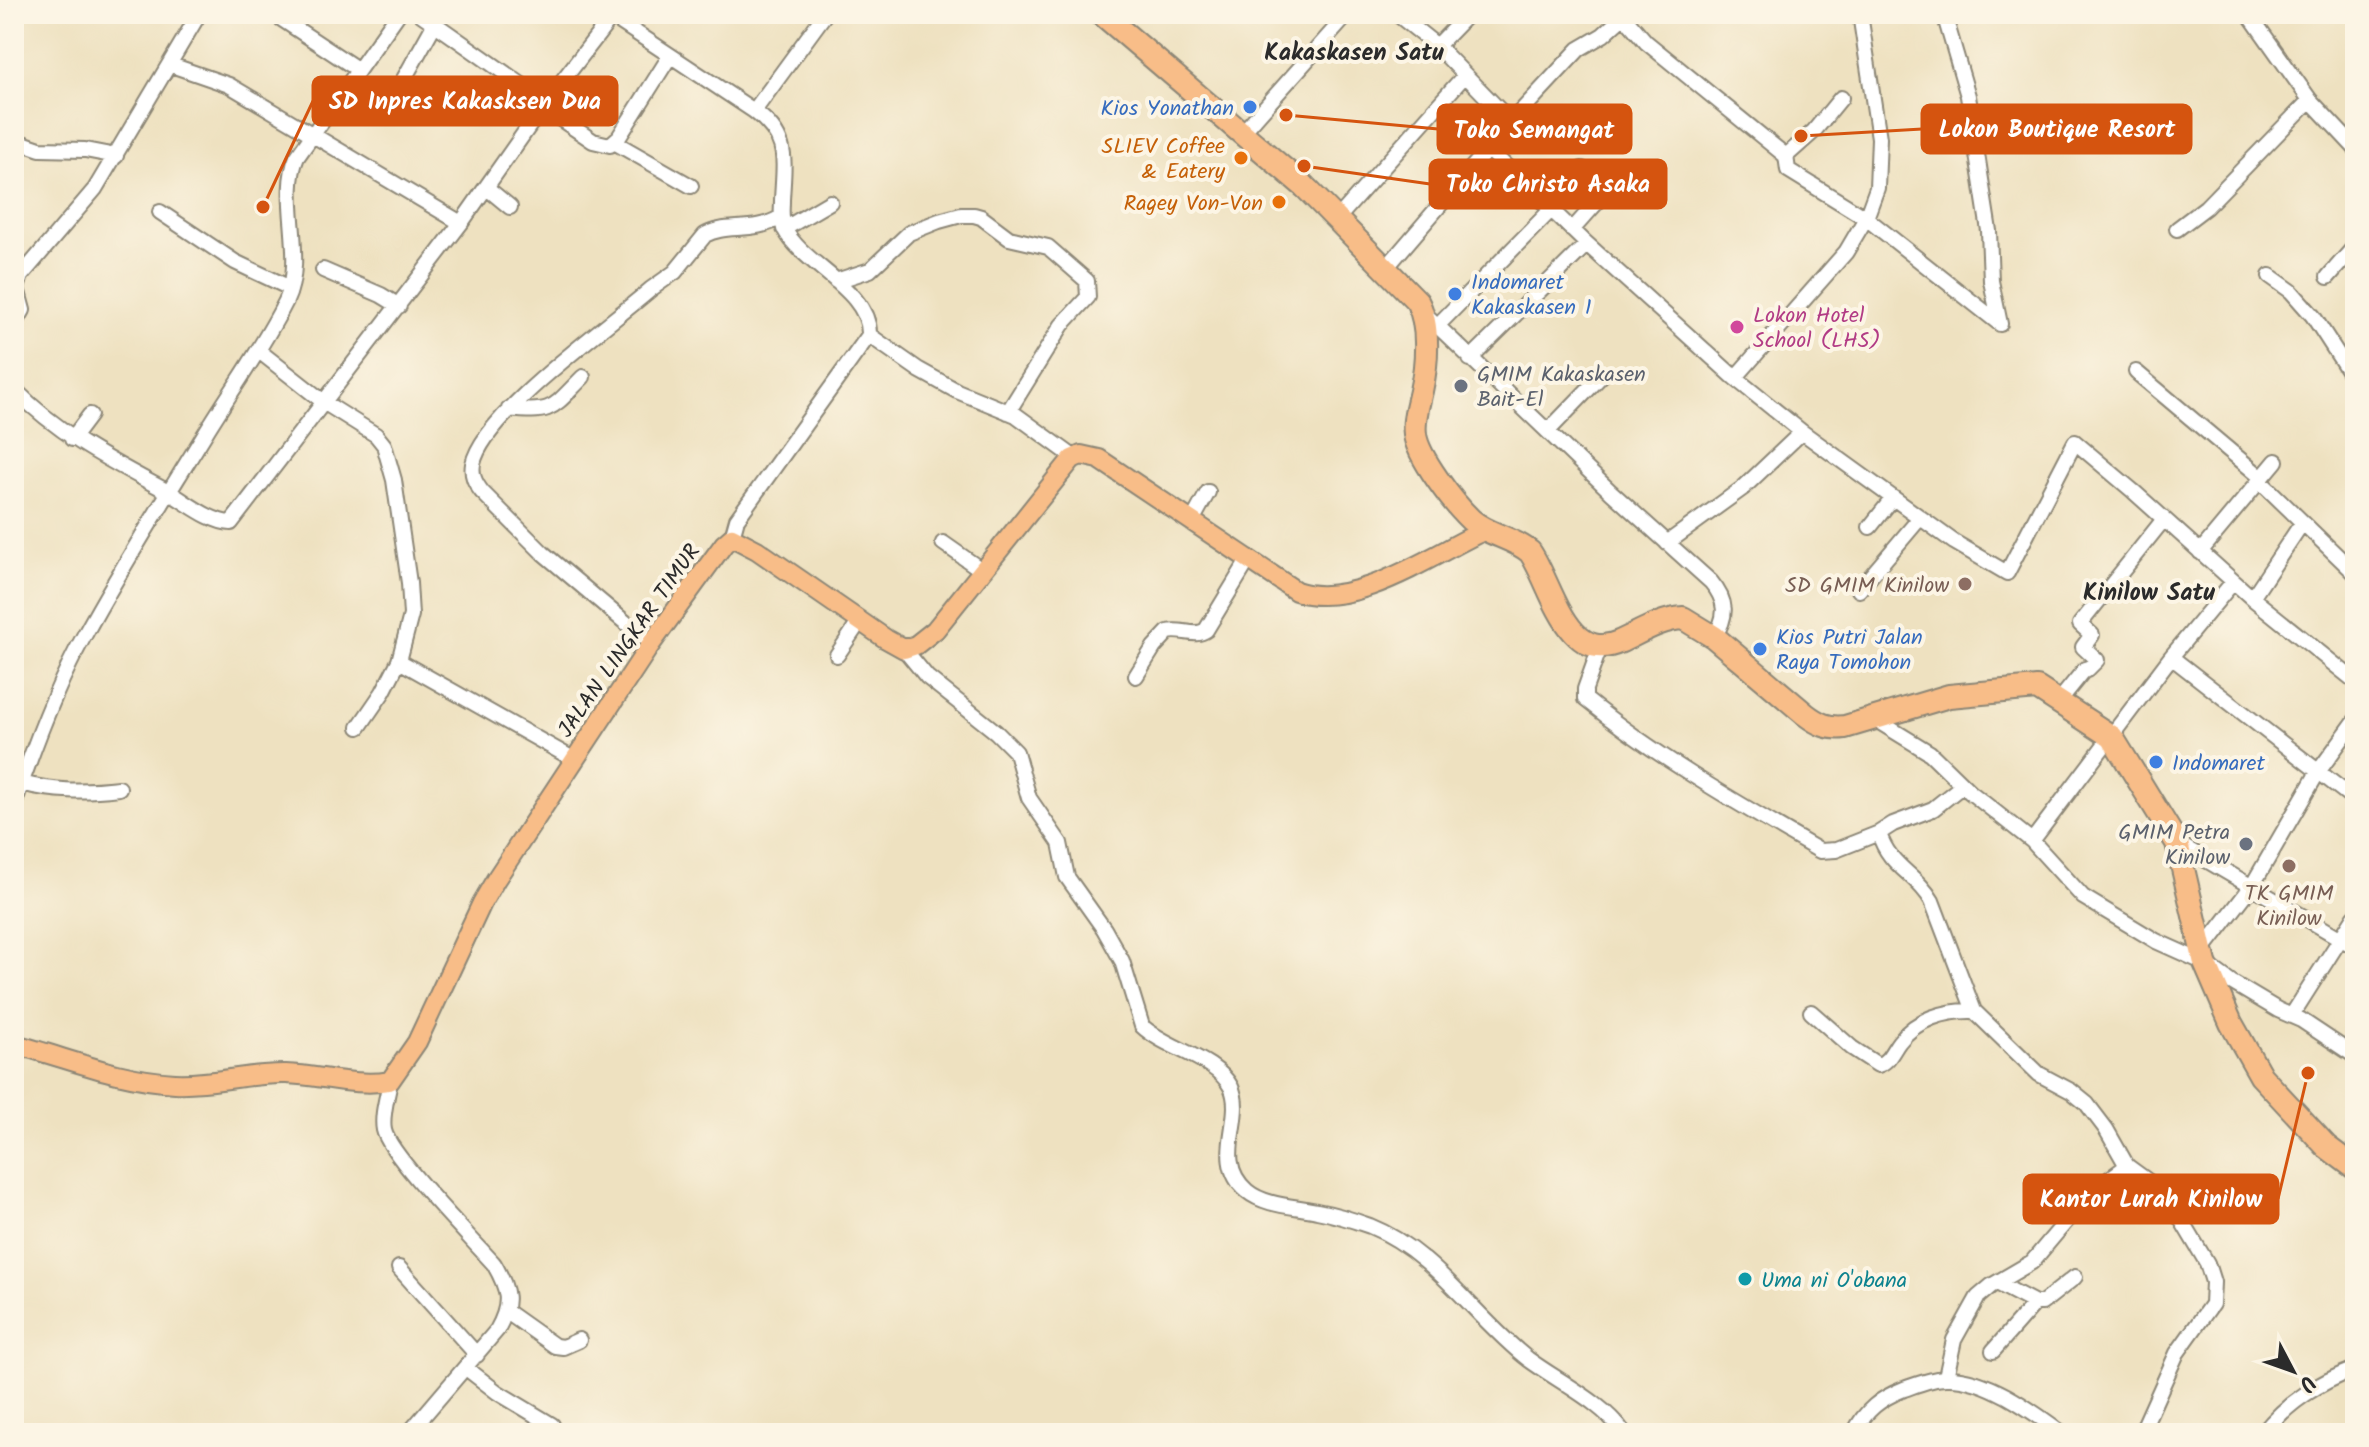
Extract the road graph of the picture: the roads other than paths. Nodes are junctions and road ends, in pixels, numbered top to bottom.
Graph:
1 (199, 14) edge
2 (274, 14) edge
3 (398, 14) edge
4 (421, 14) edge
5 (825, 14) edge
6 (1102, 14) edge
7 (1348, 14) edge
8 (1397, 14) edge
9 (1468, 14) edge
10 (1860, 14) edge
11 (1944, 14) edge
12 (2249, 14) edge
13 (611, 15) edge
14 (1623, 15) edge
15 (434, 25) junction
16 (1437, 46) junction
17 (670, 56) junction
18 (171, 65) junction
19 (357, 69) junction
20 (1465, 75) junction
21 (340, 95) junction
22 (1841, 98) dead end
23 (2310, 100) junction
24 (544, 105) junction
25 (754, 111) junction
26 (1511, 122) junction
27 (1243, 132) junction
28 (312, 136) junction
29 (14, 140) edge
30 (614, 142) junction
31 (2355, 148) edge
32 (1488, 149) junction
33 (116, 156) junction
34 (1786, 156) junction
35 (1582, 169) dead end
36 (1617, 180) dead end
37 (691, 186) dead end
38 (487, 188) junction
39 (1606, 192) junction
40 (830, 202) dead end
41 (510, 207) dead end
42 (1551, 210) junction
43 (160, 212) dead end
44 (1866, 218) junction
45 (1337, 219) junction
46 (461, 223) junction
47 (783, 223) junction
48 (2177, 229) dead end
49 (1572, 230) junction
50 (1587, 244) junction
51 (2355, 246) edge
52 (1386, 268) junction
53 (323, 270) dead end
54 (2270, 276) dead end
55 (2328, 277) dead end
56 (836, 281) junction
57 (290, 288) junction
58 (399, 306) junction
59 (1430, 319) junction
60 (14, 326) edge
61 (869, 335) junction
62 (259, 351) junction
63 (1470, 359) junction
64 (2136, 372) dead end
65 (1603, 374) dead end
66 (583, 377) dead end
67 (1735, 378) junction
68 (2355, 381) edge
69 (14, 389) edge
70 (325, 403) junction
71 (509, 409) junction
72 (1008, 412) junction
73 (90, 415) dead end
74 (1548, 431) junction
75 (1802, 432) junction
76 (72, 439) junction
77 (1075, 458) junction
78 (2276, 461) dead end
79 (2261, 480) junction
80 (1208, 492) dead end
81 (169, 493) junction
82 (1893, 498) junction
83 (1920, 518) junction
84 (2164, 519) junction
85 (1192, 521) junction
86 (2302, 523) junction
87 (1870, 527) dead end
88 (1475, 534) junction
89 (732, 537) junction
90 (943, 543) dead end
91 (1667, 543) junction
92 (2200, 552) junction
93 (1249, 559) junction
94 (983, 571) junction
95 (2355, 573) edge
96 (2233, 582) junction
97 (1859, 590) dead end
98 (2252, 598) junction
99 (860, 621) junction
100 (1714, 637) junction
101 (651, 644) junction
102 (1600, 647) junction
103 (904, 649) junction
104 (837, 655) dead end
105 (2171, 657) junction
106 (399, 661) junction
107 (1136, 676) dead end
108 (2355, 681) edge
109 (2059, 701) junction
110 (1873, 718) junction
111 (2355, 721) edge
112 (359, 727) dead end
113 (2112, 737) junction
114 (575, 760) junction
115 (2318, 772) junction
116 (21, 783) junction
117 (1963, 785) junction
118 (119, 788) dead end
119 (2355, 800) edge
120 (14, 805) edge
121 (1879, 833) junction
122 (2032, 841) junction
123 (2177, 843) junction
124 (2252, 886) junction
125 (2355, 916) edge
126 (2341, 938) junction
127 (2355, 947) edge
128 (2205, 956) junction
129 (1974, 1011) junction
130 (1811, 1012) dead end
131 (2292, 1015) junction
132 (14, 1044) edge
133 (2355, 1056) edge
134 (390, 1081) junction
135 (2127, 1166) junction
136 (2355, 1168) edge
137 (399, 1268) dead end
138 (2075, 1277) dead end
139 (1997, 1283) junction
140 (2035, 1303) junction
141 (507, 1312) junction
142 (579, 1340) dead end
143 (1993, 1351) dead end
144 (477, 1355) junction
145 (466, 1368) junction
146 (2355, 1369) edge
147 (1946, 1377) junction
148 (409, 1433) edge
149 (553, 1433) edge
150 (1624, 1433) edge
151 (1854, 1433) edge
152 (2062, 1433) edge
153 (2141, 1433) edge
154 (2263, 1433) edge

1 - 18 street
2 - 19 street
3 - 19 street
4 - 15 street
5 - 25 street
6 - 27 highway
7 - 27 street
8 - 16 street
9 - 16 street
10 - 44 street
11 - 44 street
12 - 23 street
13 - 17 street
13 - 24 street
14 - 26 street
14 - 34 street
15 - 21 street
15 - 24 street
16 - 20 street
17 - 25 street
17 - 30 street
18 - 28 street
18 - 33 street
19 - 21 street
20 - 26 street
20 - 45 street
21 - 28 street
22 - 34 street
23 - 31 street
23 - 48 street
24 - 30 street
24 - 38 street
25 - 47 street
26 - 32 street
27 - 45 highway
28 - 46 street
28 - 57 street
29 - 33 street
30 - 37 street
32 - 42 street
32 - 52 street
33 - 60 street
34 - 44 street
35 - 39 street
36 - 39 street
38 - 41 street
38 - 46 street
39 - 49 street
40 - 47 street
42 - 49 street
42 - 59 street
43 - 57 street
44 - 67 street
45 - 52 highway
46 - 58 street
47 - 56 street
47 - 71 street
49 - 50 street
50 - 63 street
50 - 67 street
51 - 55 street
52 - 59 highway
53 - 58 street
54 - 68 street
56 - 61 street
56 - 72 street
57 - 62 street
58 - 70 street
59 - 63 street
59 - 88 highway
61 - 72 street
61 - 89 street
62 - 70 street
62 - 81 street
63 - 74 street
64 - 79 street
65 - 74 street
66 - 71 street
67 - 75 street
69 - 76 street
70 - 81 street
70 - 106 street
71 - 101 street
72 - 77 street
73 - 76 street
74 - 91 street
75 - 82 street
75 - 91 street
76 - 81 street
77 - 85 main road
77 - 94 main road
78 - 79 street
79 - 86 street
79 - 92 street
80 - 85 street
81 - 116 street
82 - 83 street
82 - 87 street
83 - 84 street
83 - 97 street
84 - 92 street
84 - 109 street
85 - 93 main road
86 - 95 street
86 - 98 street
88 - 93 main road
88 - 102 highway
89 - 99 main road, JALAN LINGKAR TIMUR
89 - 101 main road, JALAN LINGKAR TIMUR
90 - 94 street
91 - 100 street
92 - 96 street
93 - 107 street
94 - 103 main road
96 - 98 street
96 - 105 street
98 - 108 street
99 - 103 main road, JALAN LINGKAR TIMUR
99 - 104 street
100 - 102 highway
100 - 110 highway
101 - 114 main road, JALAN LINGKAR TIMUR
102 - 121 street
103 - 150 street
105 - 113 street
105 - 115 street
106 - 112 street
106 - 114 street
109 - 110 highway
109 - 113 highway
110 - 117 street
111 - 115 street
113 - 122 street
113 - 123 highway
114 - 134 main road, JALAN LINGKAR TIMUR
115 - 119 street
115 - 124 street
116 - 118 street
116 - 120 street
117 - 121 street
117 - 122 street
121 - 129 street
122 - 128 street
123 - 124 street
123 - 128 highway
124 - 126 street
124 - 128 street
125 - 126 street
126 - 127 street
126 - 131 street
128 - 131 street
128 - 136 highway
129 - 130 street
129 - 135 street
131 - 133 street
132 - 134 main road
134 - 141 street
135 - 139 street
135 - 153 street
137 - 144 street
138 - 140 street
139 - 140 street
139 - 147 street
140 - 143 street
141 - 142 street
141 - 144 street
144 - 145 street
145 - 148 street
145 - 149 street
146 - 154 street
147 - 151 street
147 - 152 street

